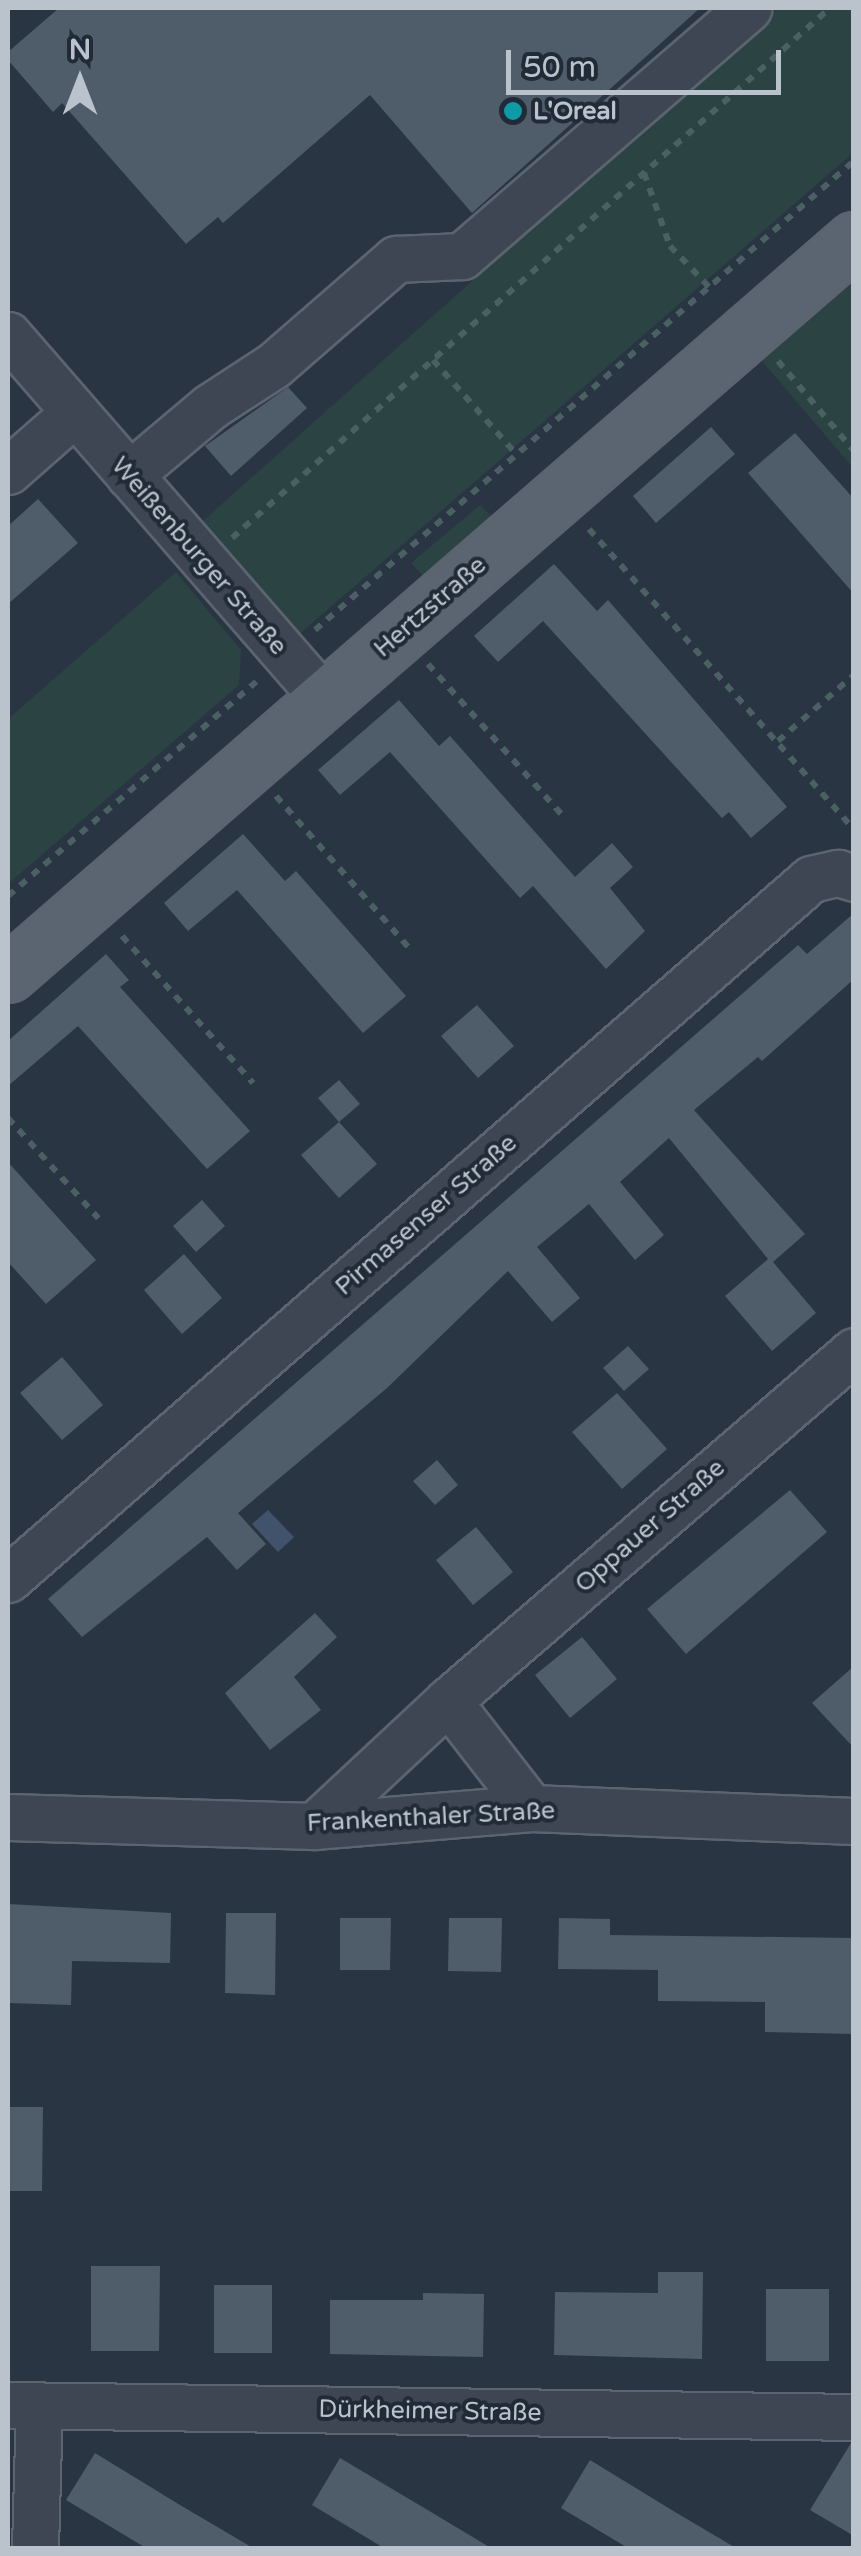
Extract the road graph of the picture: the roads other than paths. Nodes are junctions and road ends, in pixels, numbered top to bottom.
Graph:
1 (748, 8) edge
2 (854, 240) edge
3 (8, 335) edge
4 (74, 413) junction
5 (8, 471) edge
6 (129, 475) junction
7 (324, 699) junction
8 (854, 878) edge
9 (8, 974) edge
10 (854, 1351) edge
11 (8, 1579) edge
12 (448, 1701) junction
13 (532, 1808) junction
14 (8, 1817) edge
15 (854, 1821) edge
16 (314, 1826) junction
17 (23, 2406) edge
18 (854, 2417) edge
19 (35, 2548) edge

1 - 6 street
2 - 7 main road, Hertzstraße
3 - 4 street, Weißenburger Straße
4 - 5 street
4 - 6 street, Weißenburger Straße
6 - 7 street, Weißenburger Straße
7 - 9 main road, Hertzstraße
8 - 11 street, Pirmasenser Straße
10 - 12 street, Oppauer Straße
12 - 13 street
12 - 16 street, Oppauer Straße
13 - 15 street, Frankenthaler Straße
13 - 16 street, Frankenthaler Straße
14 - 16 street, Frankenthaler Straße
17 - 18 street, Dürkheimer Straße
17 - 19 street

